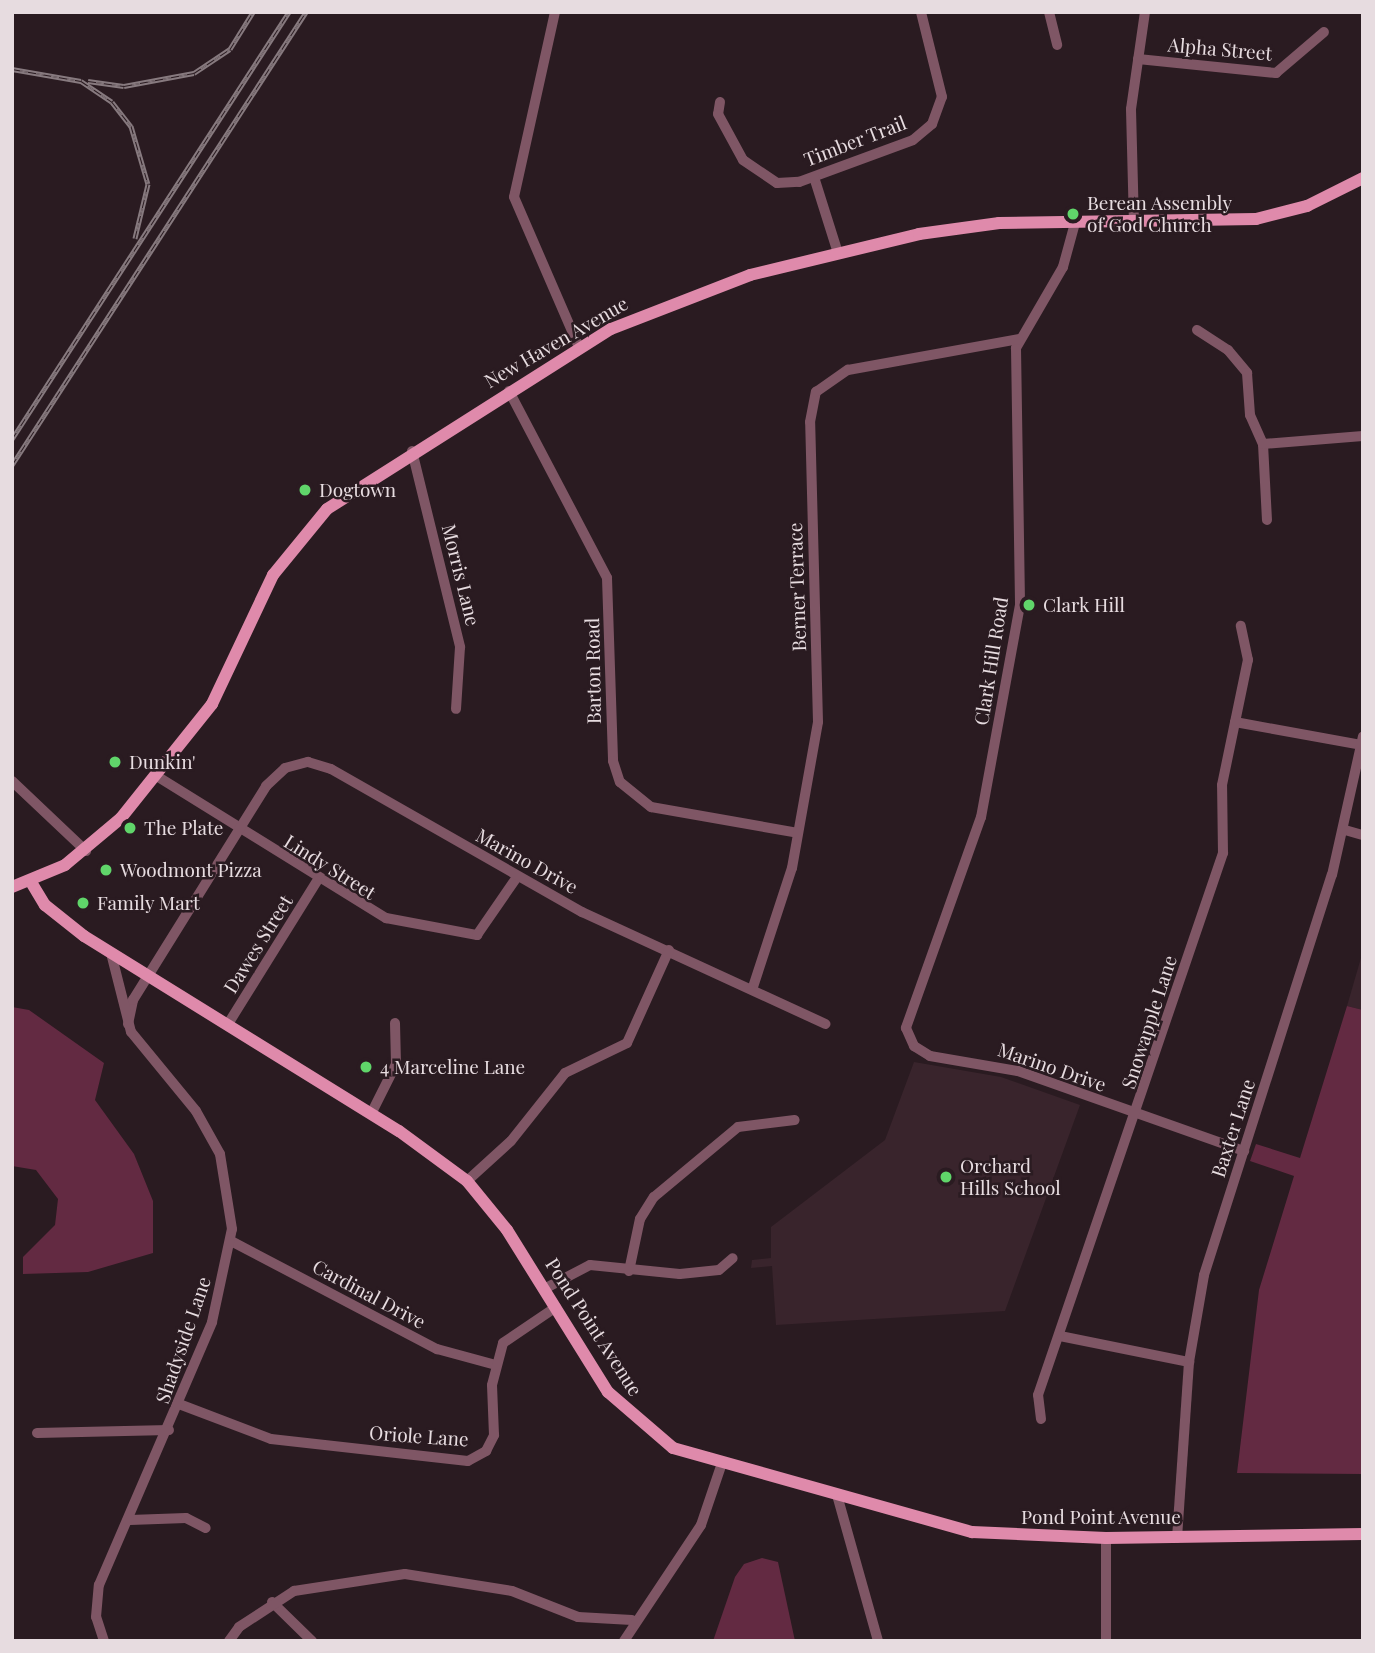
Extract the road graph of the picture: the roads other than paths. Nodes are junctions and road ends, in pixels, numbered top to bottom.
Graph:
1 (555, 12) edge
2 (921, 12) edge
3 (1049, 12) edge
4 (1145, 12) edge
5 (1324, 32) dead end
6 (1057, 45) dead end
7 (1138, 59) junction
8 (720, 102) dead end
9 (814, 177) junction
10 (1363, 178) edge
11 (1075, 223) junction
12 (1134, 224) junction
13 (838, 253) junction
14 (1197, 330) dead end
15 (1018, 339) junction
16 (579, 347) junction
17 (509, 391) junction
18 (1363, 436) edge
19 (1263, 444) junction
20 (412, 451) junction
21 (1267, 520) dead end
22 (1241, 626) dead end
23 (456, 709) dead end
24 (1235, 722) junction
25 (1362, 741) edge
26 (155, 775) junction
27 (12, 781) edge
28 (240, 830) junction
29 (1346, 830) junction
30 (799, 832) junction
31 (1363, 835) edge
32 (86, 851) junction
33 (517, 877) junction
34 (317, 881) junction
35 (31, 882) junction
36 (12, 887) edge
37 (669, 950) junction
38 (111, 953) junction
39 (149, 975) junction
40 (753, 987) junction
41 (906, 1021) joint
42 (395, 1023) dead end
43 (128, 1024) junction
44 (228, 1024) junction
45 (826, 1024) dead end
46 (371, 1114) junction
47 (1137, 1116) junction
48 (795, 1120) dead end
49 (1244, 1151) junction
50 (467, 1181) junction
51 (231, 1241) junction
52 (733, 1258) dead end
53 (629, 1270) junction
54 (544, 1289) junction
55 (556, 1307) junction
56 (1060, 1336) junction
57 (1189, 1362) junction
58 (496, 1365) junction
59 (179, 1404) junction
60 (1041, 1419) dead end
61 (169, 1430) junction
62 (37, 1433) dead end
63 (721, 1466) junction
64 (837, 1495) junction
65 (130, 1520) junction
66 (206, 1528) dead end
67 (1363, 1534) edge
68 (1106, 1538) junction
69 (1177, 1538) junction
70 (272, 1602) junction
71 (632, 1620) junction
72 (104, 1641) edge
73 (229, 1641) edge
74 (312, 1641) edge
75 (624, 1641) edge
76 (878, 1641) edge
77 (1106, 1641) edge

1 - 16 street
2 - 9 street, Timber Trail
3 - 6 street
4 - 7 street
5 - 7 street, Alpha Street
7 - 12 street
8 - 9 street, Timber Trail
9 - 13 street
10 - 12 main road, New Haven Avenue
11 - 12 main road, New Haven Avenue
11 - 13 main road, New Haven Avenue
11 - 15 street, Clark Hill Road
13 - 16 main road, New Haven Avenue
14 - 19 street
15 - 30 street, Berner Terrace
15 - 41 street, Clark Hill Road
16 - 17 main road, New Haven Avenue
17 - 20 main road, New Haven Avenue
17 - 30 street, Barton Road
18 - 19 street
19 - 21 street
20 - 23 street, Morris Lane
20 - 26 main road, New Haven Avenue
22 - 24 street, Snowapple Lane
24 - 25 street
24 - 47 street, Snowapple Lane
25 - 29 street, Baxter Lane
26 - 28 street, Lindy Street
26 - 32 main road, New Haven Avenue
27 - 32 street
28 - 33 street, Marino Drive
28 - 34 street, Lindy Street
28 - 39 street, Marino Drive
29 - 31 street
29 - 49 street, Baxter Lane
30 - 40 street, Berner Terrace
32 - 35 main road, New Haven Avenue
33 - 34 street, Lindy Street
33 - 37 street, Marino Drive
34 - 44 street, Dawes Street
35 - 36 main road, New Haven Avenue
35 - 38 main road, Pond Point Avenue
37 - 40 street, Marino Drive
37 - 50 street
38 - 39 main road, Pond Point Avenue
38 - 43 street, Shadyside Lane
39 - 43 street
39 - 44 main road, Pond Point Avenue
40 - 45 street, Marino Drive
41 - 47 street, Marino Drive
42 - 46 street
43 - 51 street, Shadyside Lane
44 - 46 main road, Pond Point Avenue
46 - 50 main road, Pond Point Avenue
47 - 49 street, Marino Drive
47 - 56 street, Snowapple Lane
48 - 53 street
49 - 57 street, Baxter Lane
50 - 54 main road, Pond Point Avenue
51 - 58 street, Cardinal Drive
51 - 59 street, Shadyside Lane
52 - 53 street
53 - 54 street
54 - 55 main road, Pond Point Avenue
55 - 58 street, Oriole Lane
55 - 63 main road, Pond Point Avenue
56 - 57 street
56 - 60 street, Snowapple Lane
57 - 69 street, Baxter Lane
58 - 59 street, Oriole Lane
59 - 61 street, Shadyside Lane
61 - 62 street
61 - 65 street, Shadyside Lane
63 - 64 main road, Pond Point Avenue
63 - 71 street
64 - 68 main road, Pond Point Avenue
64 - 76 street
65 - 66 street
65 - 72 street, Shadyside Lane
67 - 69 main road, Pond Point Avenue
68 - 69 main road, Pond Point Avenue
68 - 77 street
70 - 71 street
70 - 73 street
70 - 74 street
71 - 75 street

